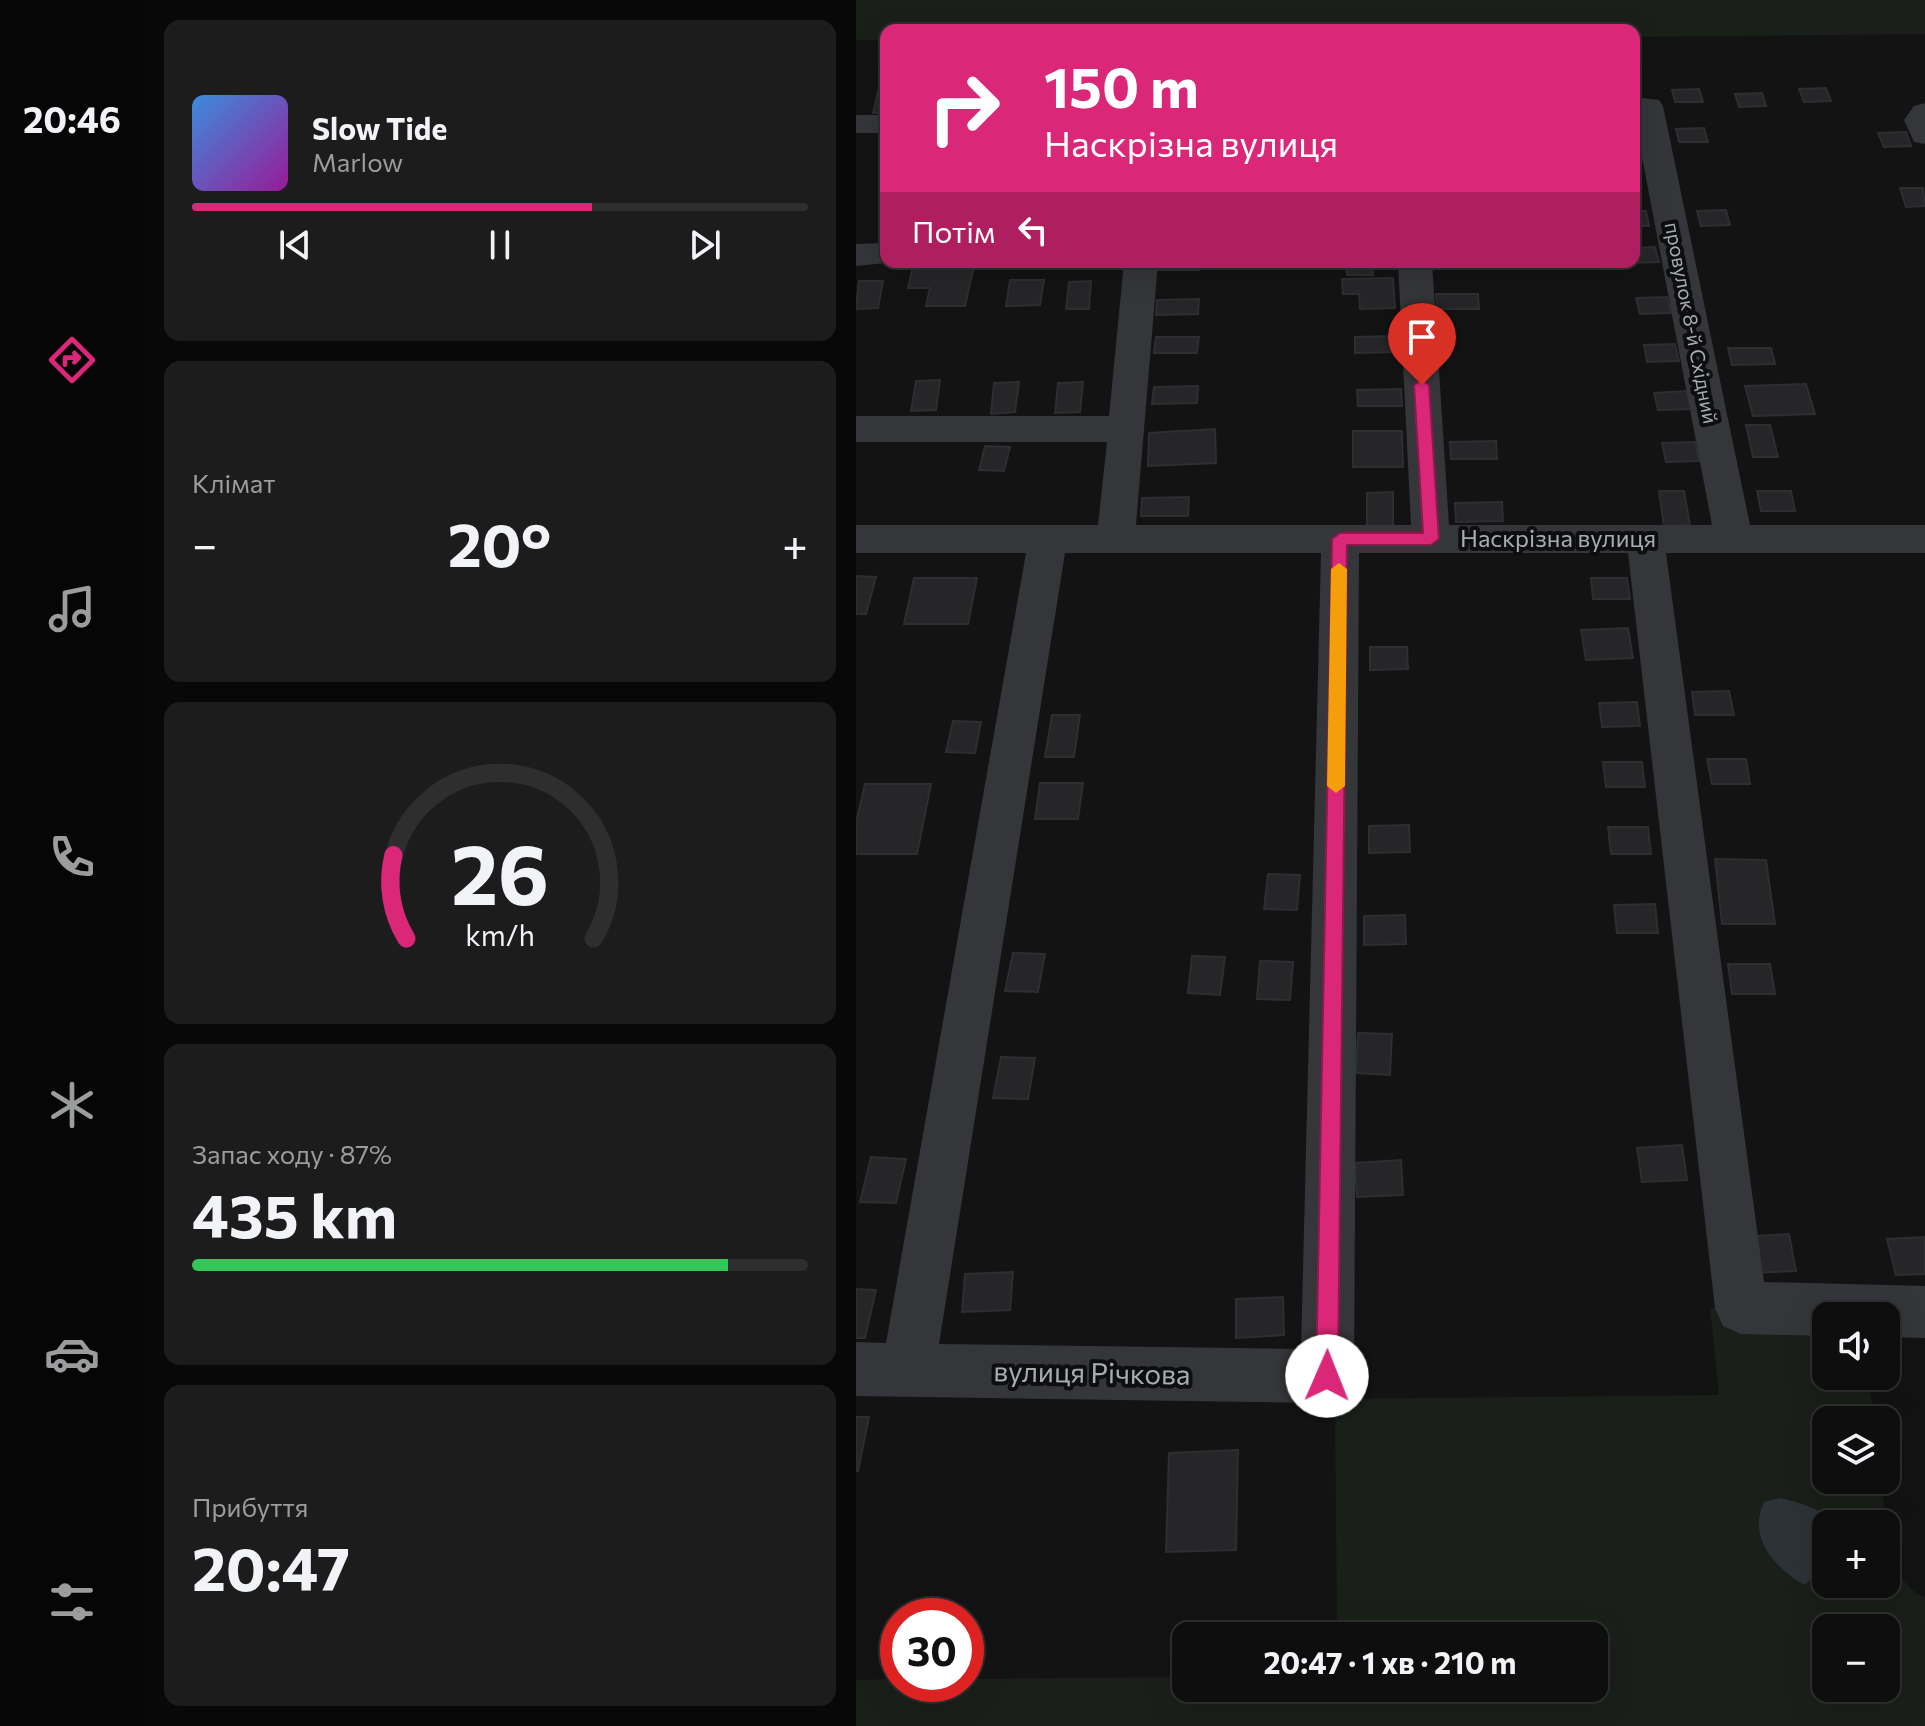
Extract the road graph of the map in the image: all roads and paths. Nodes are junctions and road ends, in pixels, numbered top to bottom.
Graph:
1 (1641, 106) edge
2 (856, 124) edge
3 (880, 124) edge
4 (880, 254) edge
5 (856, 255) edge
6 (1141, 268) edge
7 (1415, 268) edge
8 (856, 429) edge
9 (1128, 429) junction
10 (856, 539) edge
11 (1048, 539) junction
12 (1116, 539) junction
13 (1340, 539) junction
14 (1431, 539) junction
15 (1645, 539) junction
16 (1734, 539) junction
17 (1925, 539) edge
18 (1925, 1312) edge
19 (856, 1369) edge
20 (908, 1370) junction

1 - 16 street, провулок 8-й Східний
2 - 3 street
4 - 5 street
6 - 9 street
7 - 14 street
8 - 9 street
9 - 12 street
10 - 11 street, Наскрізна вулиця
11 - 12 street, Наскрізна вулиця
11 - 20 street
12 - 13 street, Наскрізна вулиця
13 - 14 street, Наскрізна вулиця
13 - 20 street, вулиця Річкова
14 - 15 street, Наскрізна вулиця
15 - 16 street, Наскрізна вулиця
15 - 18 street
16 - 17 street, Наскрізна вулиця
19 - 20 street, вулиця Річкова

